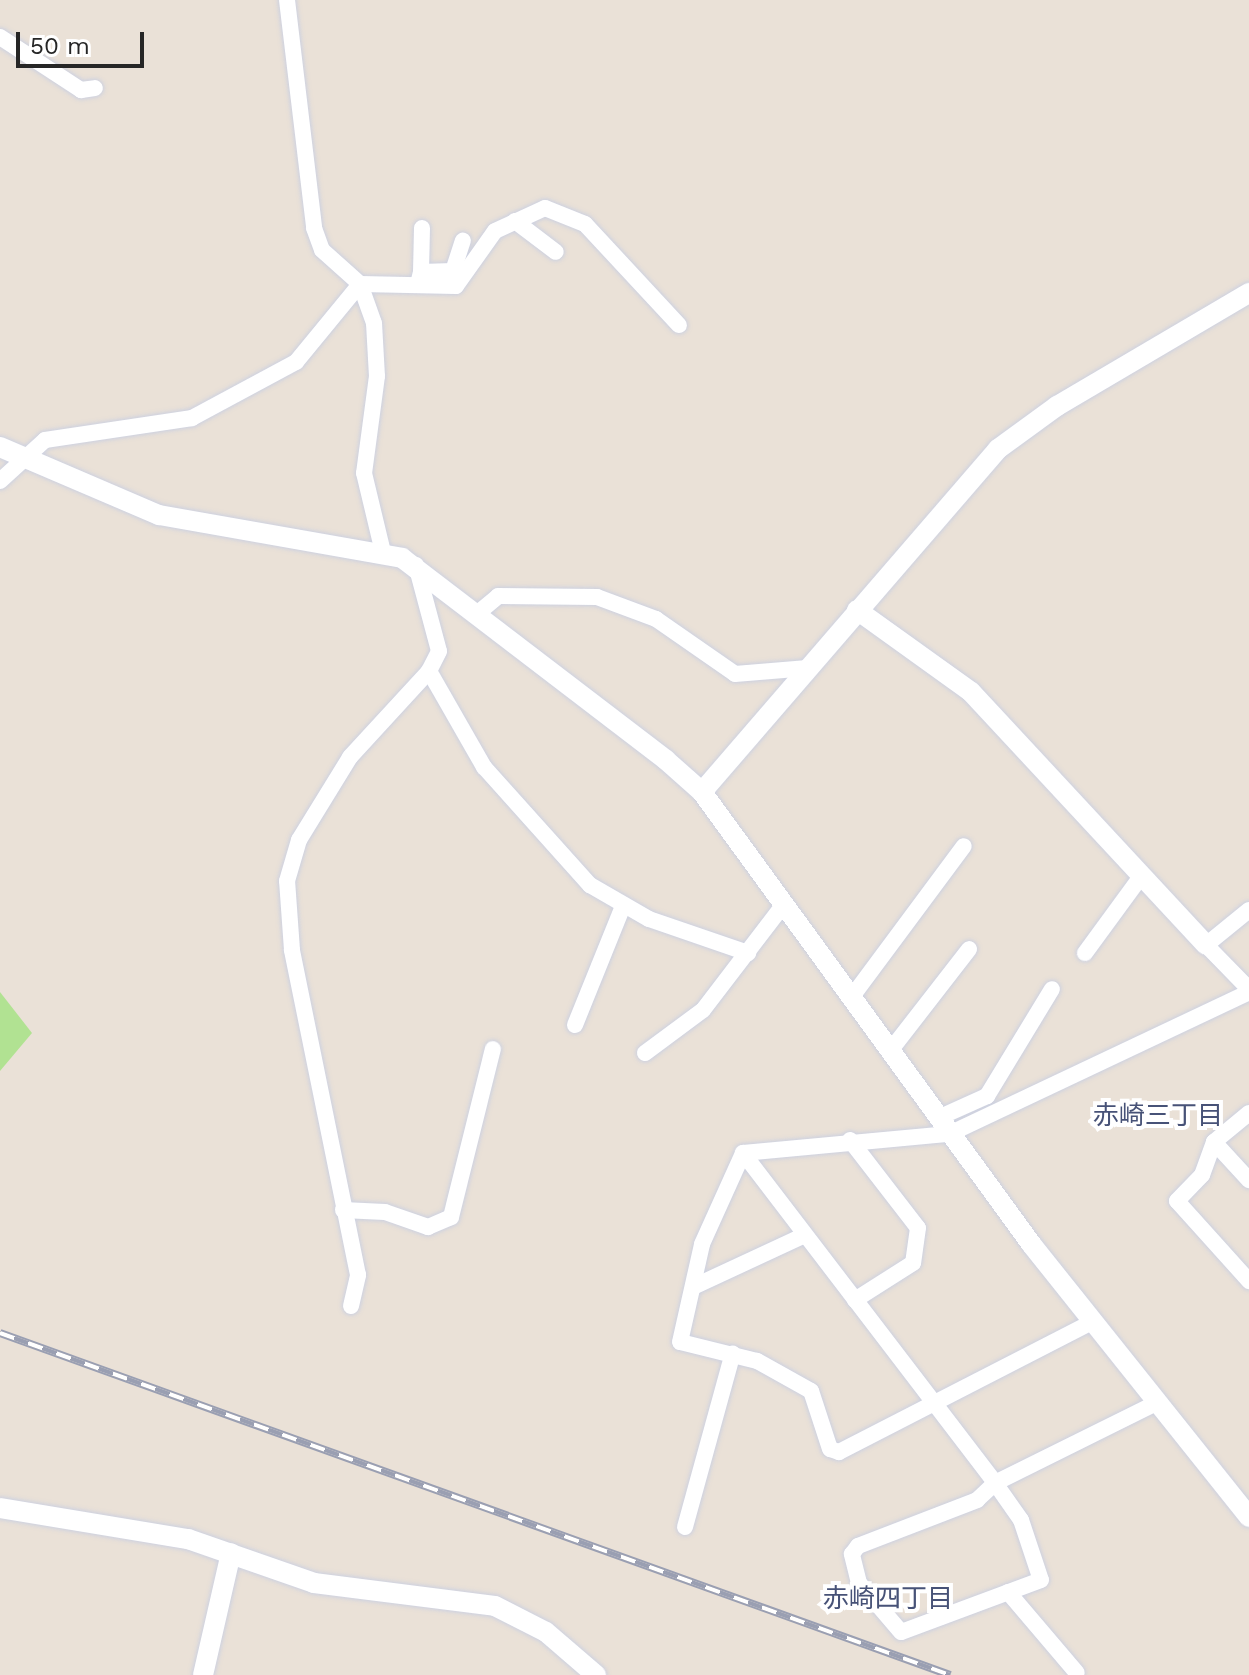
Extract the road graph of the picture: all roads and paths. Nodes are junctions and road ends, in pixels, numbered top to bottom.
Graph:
1 (287, 0) edge
2 (0, 37) edge
3 (95, 88) dead end
4 (515, 221) junction
5 (422, 228) dead end
6 (463, 241) dead end
7 (556, 252) dead end
8 (420, 278) junction
9 (360, 284) junction
10 (1249, 293) edge
11 (679, 325) dead end
12 (0, 447) edge
13 (19, 457) junction
14 (0, 481) edge
15 (383, 552) junction
16 (416, 565) junction
17 (857, 610) junction
18 (478, 613) junction
19 (808, 668) junction
20 (429, 671) junction
21 (702, 792) junction
22 (964, 846) dead end
23 (1142, 875) junction
24 (784, 904) junction
25 (623, 906) junction
26 (1249, 910) edge
27 (1206, 945) junction
28 (969, 949) dead end
29 (748, 953) junction
30 (1085, 953) dead end
31 (1052, 989) dead end
32 (1249, 990) edge
33 (851, 998) junction
34 (575, 1025) dead end
35 (493, 1049) dead end
36 (890, 1051) junction
37 (645, 1053) dead end
38 (1249, 1113) edge
39 (943, 1126) junction
40 (850, 1140) junction
41 (1214, 1142) junction
42 (743, 1153) junction
43 (1249, 1180) edge
44 (343, 1210) junction
45 (803, 1236) junction
46 (1249, 1281) edge
47 (693, 1287) junction
48 (855, 1300) junction
49 (351, 1306) dead end
50 (1094, 1321) junction
51 (733, 1353) junction
52 (1158, 1402) junction
53 (938, 1403) junction
54 (995, 1483) junction
55 (0, 1508) edge
56 (1249, 1517) edge
57 (685, 1527) dead end
58 (231, 1553) junction
59 (1008, 1592) junction
60 (1077, 1673) edge
61 (203, 1675) edge
62 (596, 1675) edge

1 - 9 street
2 - 3 street
4 - 7 street
4 - 8 street
4 - 11 street
5 - 8 street
6 - 8 street
8 - 9 street
9 - 13 street
9 - 15 street
10 - 17 street
12 - 13 street
13 - 14 street
13 - 15 street
15 - 16 street
16 - 18 street
16 - 20 street
17 - 19 street
17 - 23 street
18 - 19 street
18 - 21 street
19 - 21 street
20 - 25 street
20 - 44 street
21 - 24 street
22 - 33 street
23 - 27 street
23 - 30 street
24 - 29 street
24 - 33 street
25 - 29 street
25 - 34 street
26 - 27 street
27 - 32 street
28 - 36 street
29 - 37 street
31 - 39 street
32 - 39 street
33 - 36 street
35 - 44 street
36 - 39 street
38 - 41 street
39 - 40 street
39 - 50 street
40 - 42 street
40 - 48 street
41 - 43 street
41 - 46 street
42 - 45 street
42 - 47 street
44 - 49 street
45 - 47 street
45 - 48 street
47 - 51 street
48 - 53 street
50 - 52 street
50 - 53 street
51 - 53 street
51 - 57 street
52 - 54 street
52 - 56 street
53 - 54 street
54 - 59 street
54 - 59 street
55 - 58 street
58 - 61 street
58 - 62 street
59 - 60 street

